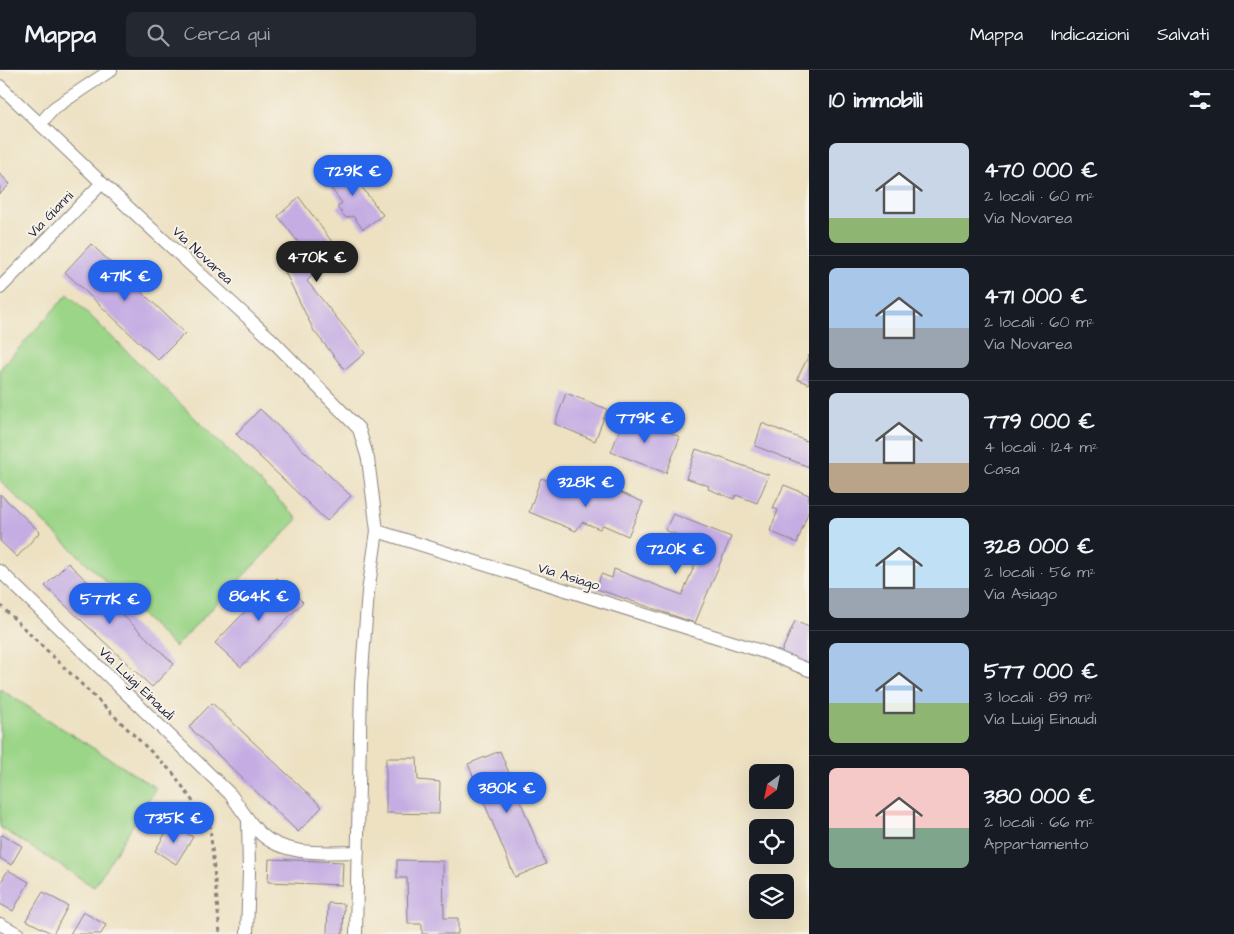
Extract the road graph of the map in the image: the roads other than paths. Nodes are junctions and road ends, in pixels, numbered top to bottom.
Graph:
1 (111, 70) edge
2 (0, 86) edge
3 (40, 124) junction
4 (102, 183) junction
5 (0, 288) edge
6 (377, 531) junction
7 (0, 571) edge
8 (809, 670) edge
9 (248, 819) junction
10 (358, 852) junction
11 (0, 924) edge
12 (18, 934) edge
13 (247, 934) edge
14 (356, 934) edge

1 - 3 street
2 - 3 street, Via Novarea
3 - 4 street, Via Novarea
4 - 5 street, Via Gianni
4 - 6 street, Via Novarea
6 - 8 street, Via Asiago
6 - 10 street
7 - 9 street, Via Luigi Einaudi
9 - 10 street, Via Luigi Einaudi
9 - 13 street
10 - 14 street
11 - 12 street

